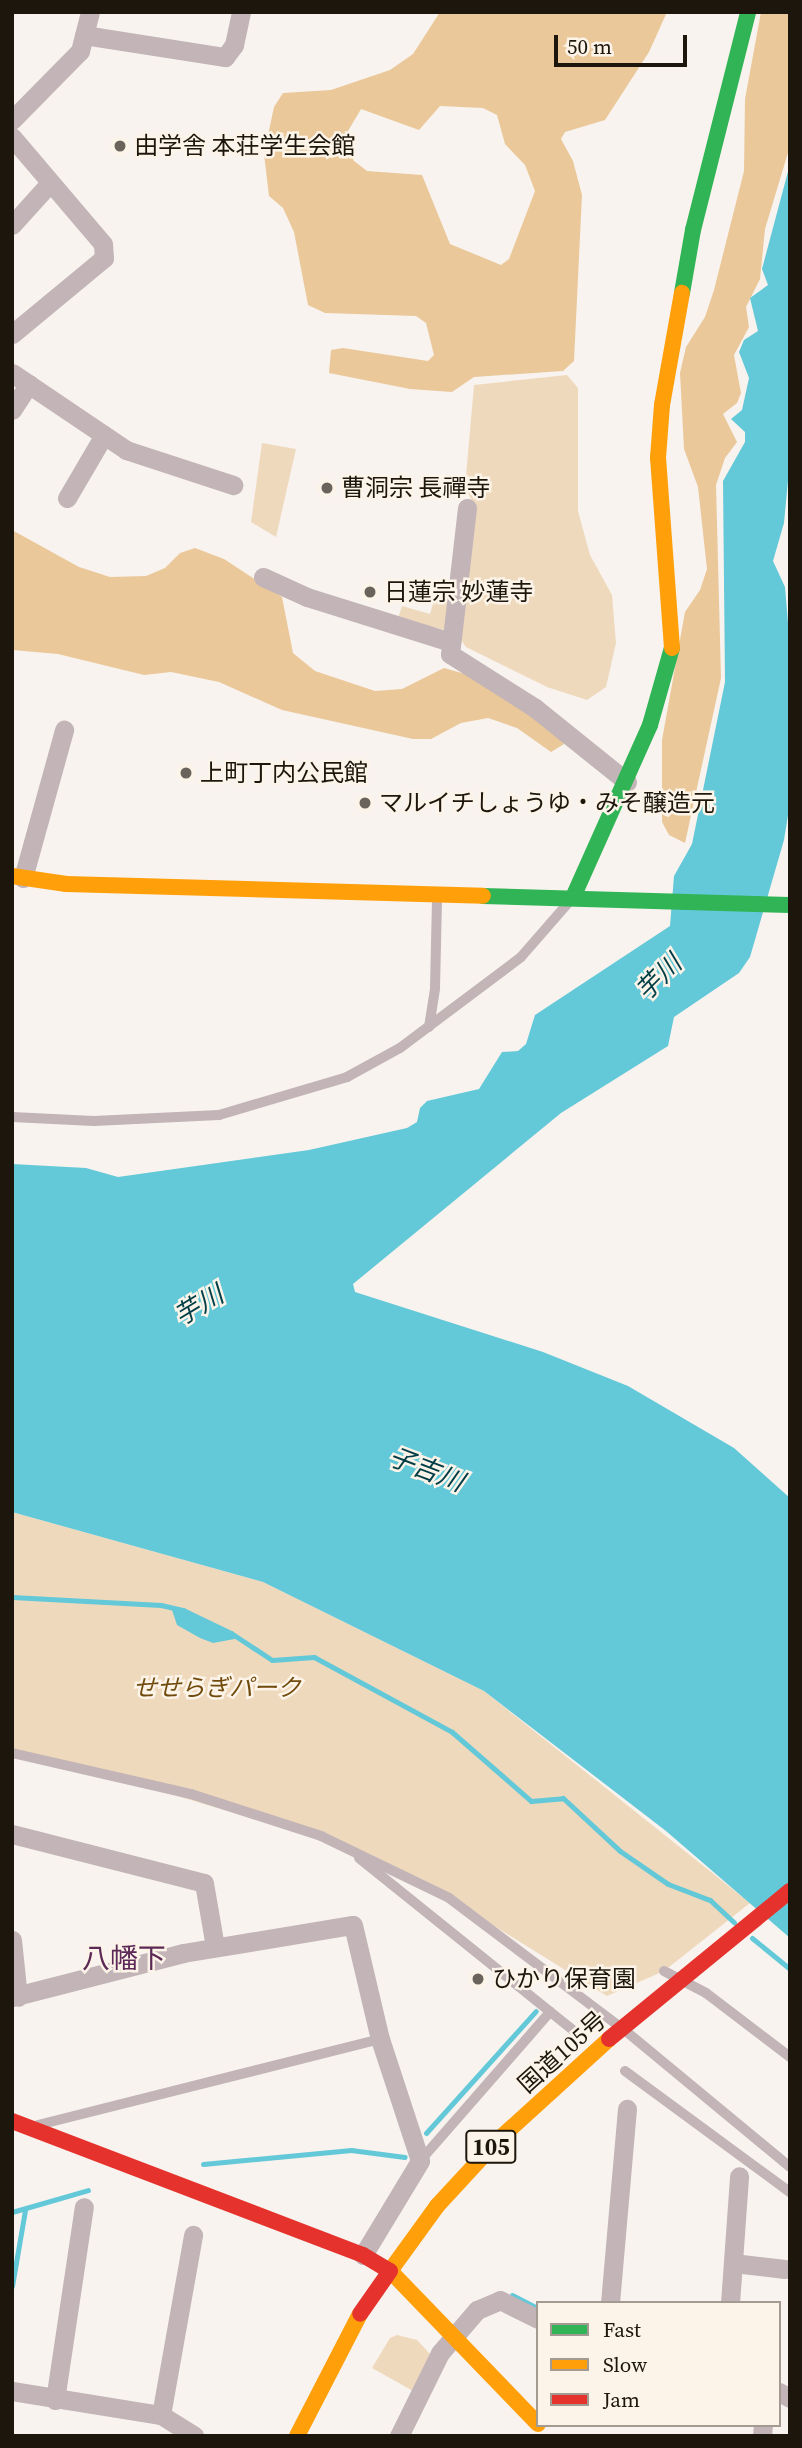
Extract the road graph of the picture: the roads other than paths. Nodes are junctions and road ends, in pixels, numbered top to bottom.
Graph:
1 (90, 12) edge
2 (241, 12) edge
3 (748, 12) edge
4 (84, 35) junction
5 (12, 120) edge
6 (12, 137) edge
7 (50, 183) junction
8 (12, 225) edge
9 (12, 334) edge
10 (12, 373) edge
11 (29, 384) junction
12 (12, 411) edge
13 (104, 435) junction
14 (233, 485) dead end
15 (66, 498) dead end
16 (467, 508) dead end
17 (263, 577) dead end
18 (452, 642) junction
19 (64, 730) dead end
20 (627, 782) junction
21 (18, 877) edge
22 (574, 895) junction
23 (436, 897) junction
24 (790, 905) edge
25 (429, 1027) junction
26 (12, 1117) edge
27 (12, 1754) edge
28 (12, 1834) edge
29 (342, 1845) junction
30 (790, 1891) edge
31 (12, 1940) edge
32 (215, 1947) junction
33 (664, 1971) dead end
34 (15, 1997) edge
35 (550, 2012) junction
36 (573, 2030) dead end
37 (380, 2039) junction
38 (790, 2057) edge
39 (625, 2071) dead end
40 (627, 2109) dead end
41 (12, 2121) edge
42 (30, 2127) junction
43 (420, 2161) junction
44 (790, 2167) edge
45 (739, 2176) dead end
46 (790, 2192) edge
47 (84, 2207) dead end
48 (193, 2235) dead end
49 (363, 2255) junction
50 (733, 2263) junction
51 (785, 2269) dead end
52 (390, 2271) junction
53 (610, 2301) edge
54 (730, 2301) edge
55 (536, 2318) edge
56 (454, 2333) junction
57 (12, 2392) edge
58 (55, 2400) junction
59 (164, 2423) edge
60 (536, 2423) edge
61 (194, 2436) edge
62 (297, 2436) edge
63 (398, 2436) edge

1 - 4 street
2 - 4 street
3 - 20 main road
4 - 5 street
6 - 7 street
7 - 8 street
7 - 9 street
10 - 11 street
11 - 12 street
11 - 13 street
13 - 14 street
13 - 15 street
16 - 18 street
17 - 18 street
18 - 20 street
19 - 21 street
20 - 22 main road
21 - 23 main road
22 - 23 main road
22 - 24 main road
22 - 25 lane
23 - 25 lane
25 - 26 lane
27 - 29 lane
28 - 32 street
29 - 35 lane
29 - 44 lane
30 - 52 main road, 国道105号 / 105, bridge
31 - 34 street
32 - 34 street
32 - 37 street
33 - 38 lane
35 - 36 lane
35 - 43 lane
37 - 42 lane
37 - 43 street
39 - 46 lane
40 - 53 street
41 - 42 main road
42 - 49 main road
43 - 49 street
45 - 50 street
47 - 58 street
48 - 59 street
49 - 52 main road
50 - 51 street
50 - 54 street
52 - 56 main road
52 - 62 main road, 国道105号
55 - 56 street
56 - 60 main road
56 - 63 street
57 - 58 street
58 - 59 street
59 - 61 street

